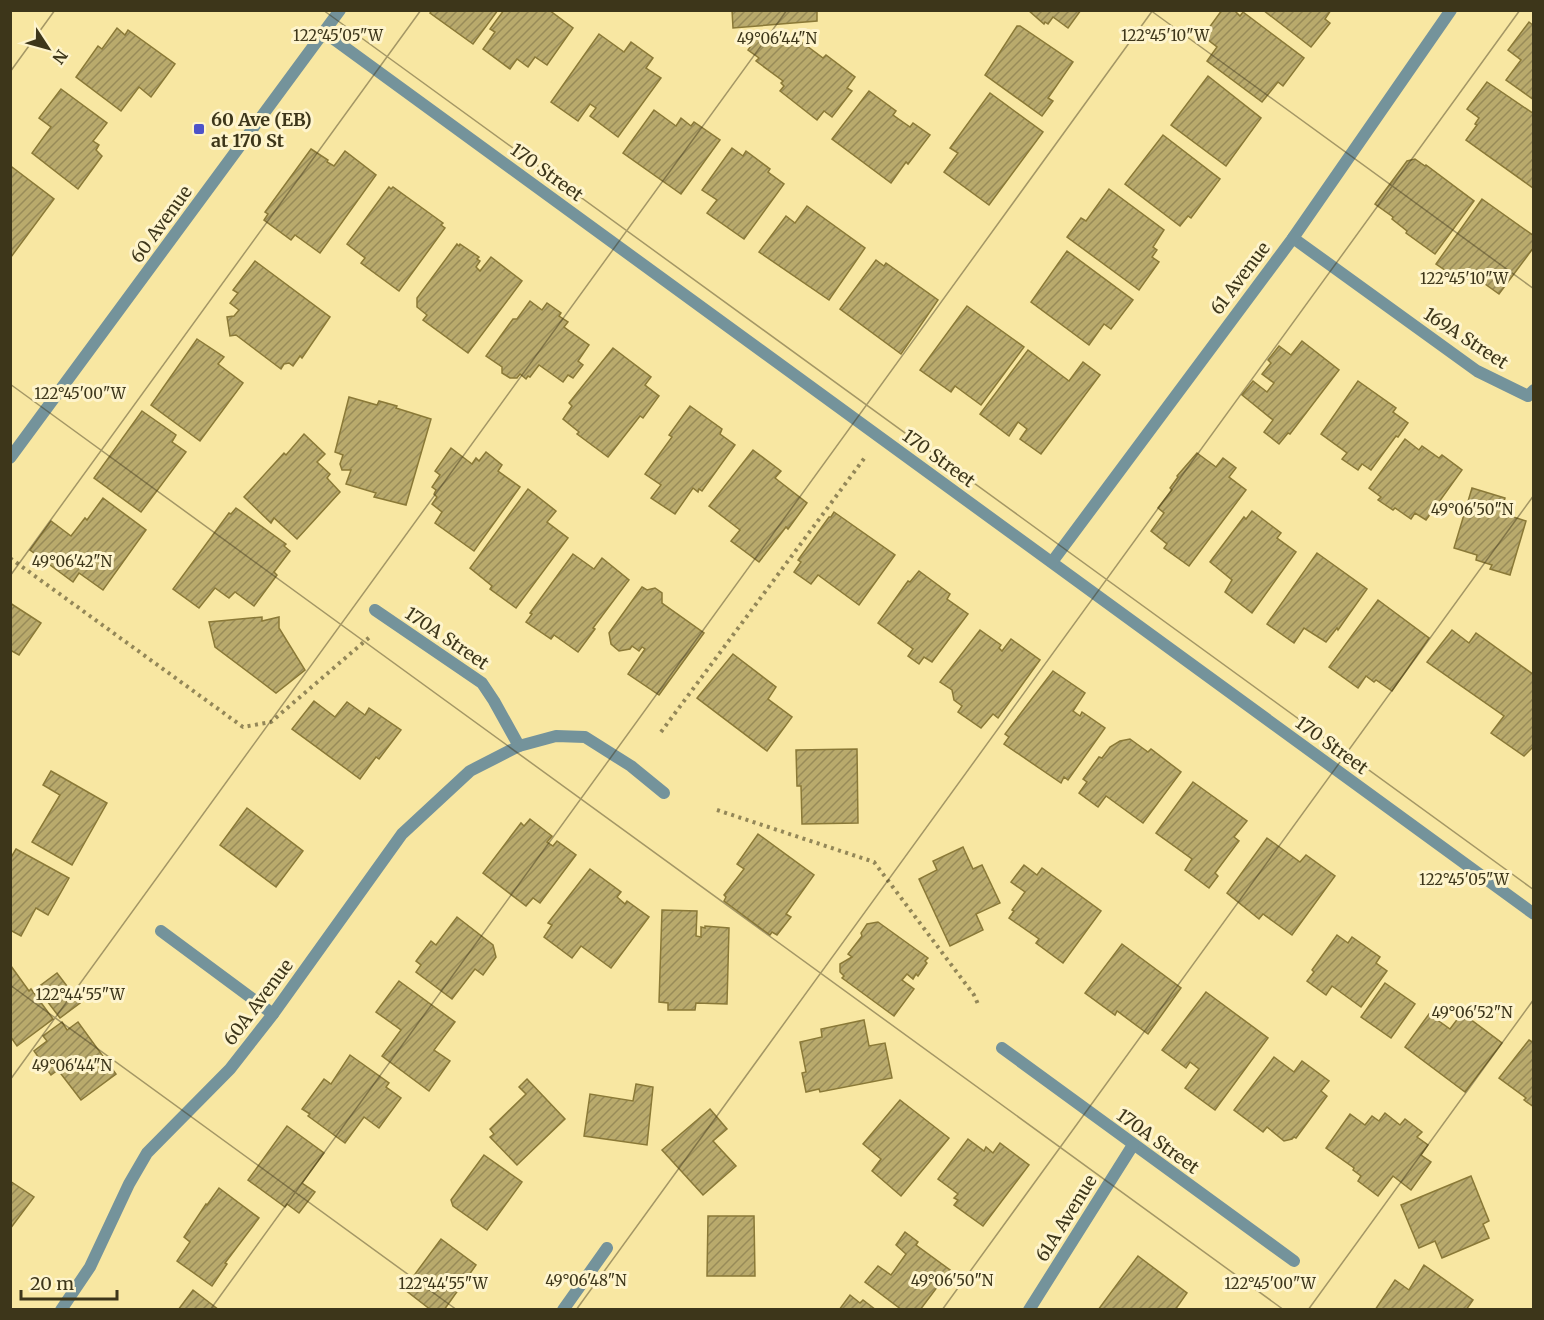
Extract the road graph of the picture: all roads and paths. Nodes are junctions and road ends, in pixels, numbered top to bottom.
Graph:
1 (340, 10) edge
2 (1451, 10) edge
3 (324, 32) junction
4 (1293, 238) junction
5 (1533, 390) edge
6 (866, 456) dead end
7 (10, 458) edge
8 (10, 558) edge
9 (1052, 562) junction
10 (375, 610) dead end
11 (388, 620) junction
12 (662, 732) dead end
13 (519, 746) junction
14 (664, 793) dead end
15 (717, 810) dead end
16 (1533, 914) edge
17 (161, 931) dead end
18 (978, 1004) dead end
19 (273, 1014) junction
20 (1002, 1048) dead end
21 (1133, 1145) junction
22 (607, 1248) dead end
23 (1294, 1261) dead end
24 (61, 1310) edge
25 (563, 1310) edge
26 (1029, 1310) edge

1 - 3 street, 60 Avenue
2 - 4 street, 61 Avenue
3 - 7 street, 60 Avenue
3 - 9 street, 170 Street
4 - 5 street, 169A Street
4 - 9 street, 61 Avenue
6 - 12 path
8 - 11 path
9 - 16 street, 170 Street
10 - 11 street, 170A Street
11 - 13 street, 170A Street
13 - 14 street
13 - 19 street, 60A Avenue
15 - 18 path
17 - 19 street
19 - 24 street, 60A Avenue
20 - 21 street, 170A Street
21 - 23 street, 170A Street
21 - 26 street, 61A Avenue
22 - 25 street

